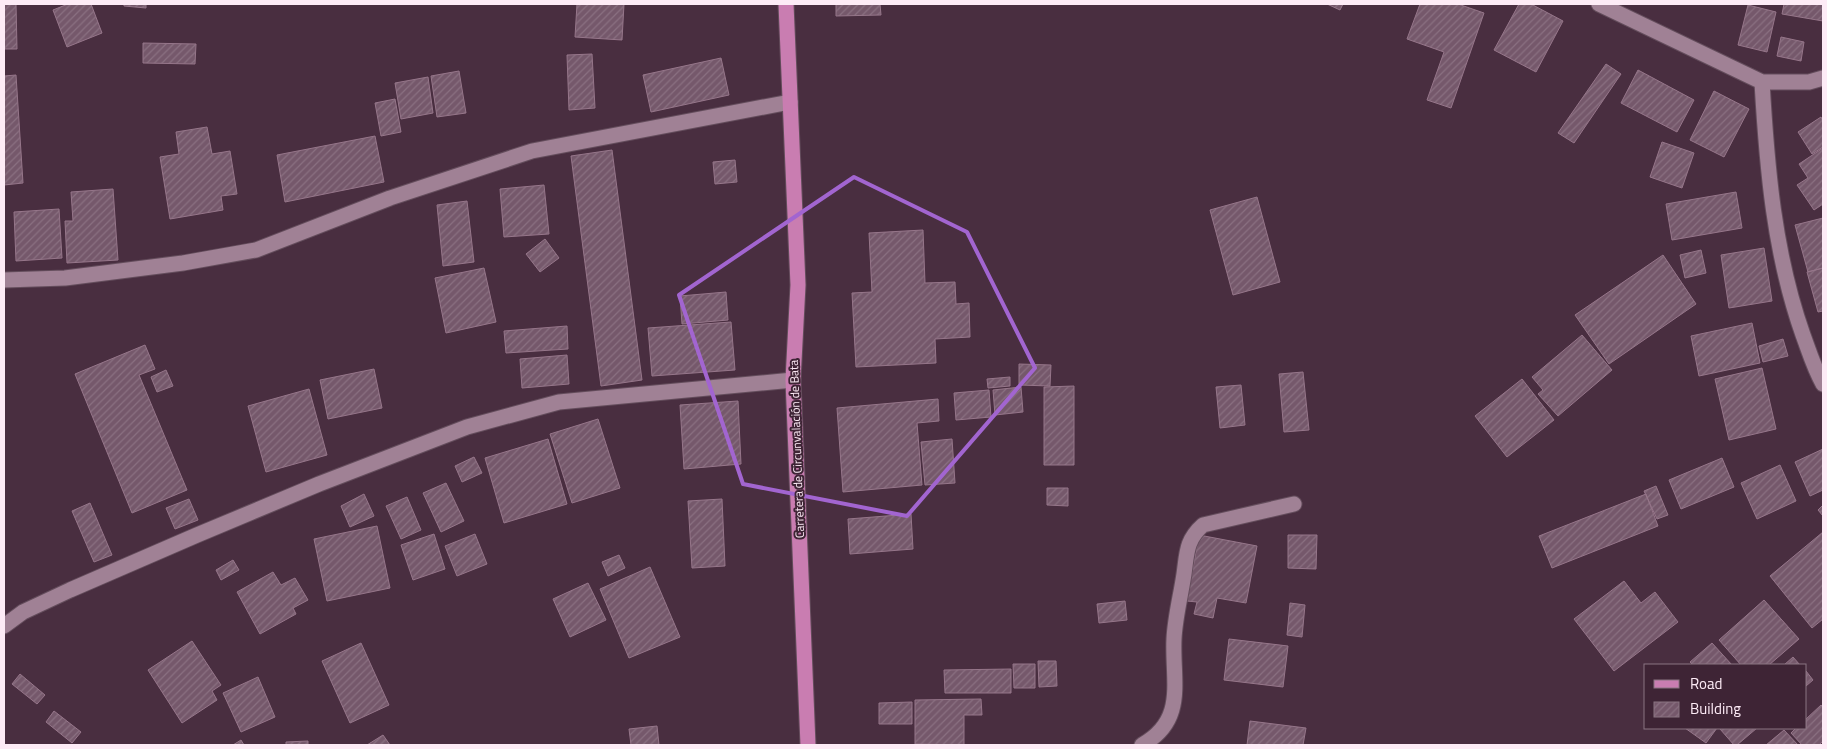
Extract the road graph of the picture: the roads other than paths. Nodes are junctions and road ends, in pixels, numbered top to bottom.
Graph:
1 (786, 4) edge
2 (1599, 4) edge
3 (1823, 78) edge
4 (1762, 82) junction
5 (790, 102) junction
6 (4, 280) edge
7 (793, 380) junction
8 (1823, 384) edge
9 (1294, 504) dead end
10 (4, 626) edge
11 (808, 745) edge
12 (1142, 745) edge

1 - 5 main road, Carretera de Circunvalación de Bata
2 - 4 street
3 - 4 street
4 - 8 street
5 - 6 street
5 - 7 main road, Carretera de Circunvalación de Bata
7 - 10 street
7 - 11 main road, Carretera de Circunvalación de Bata
9 - 12 street

